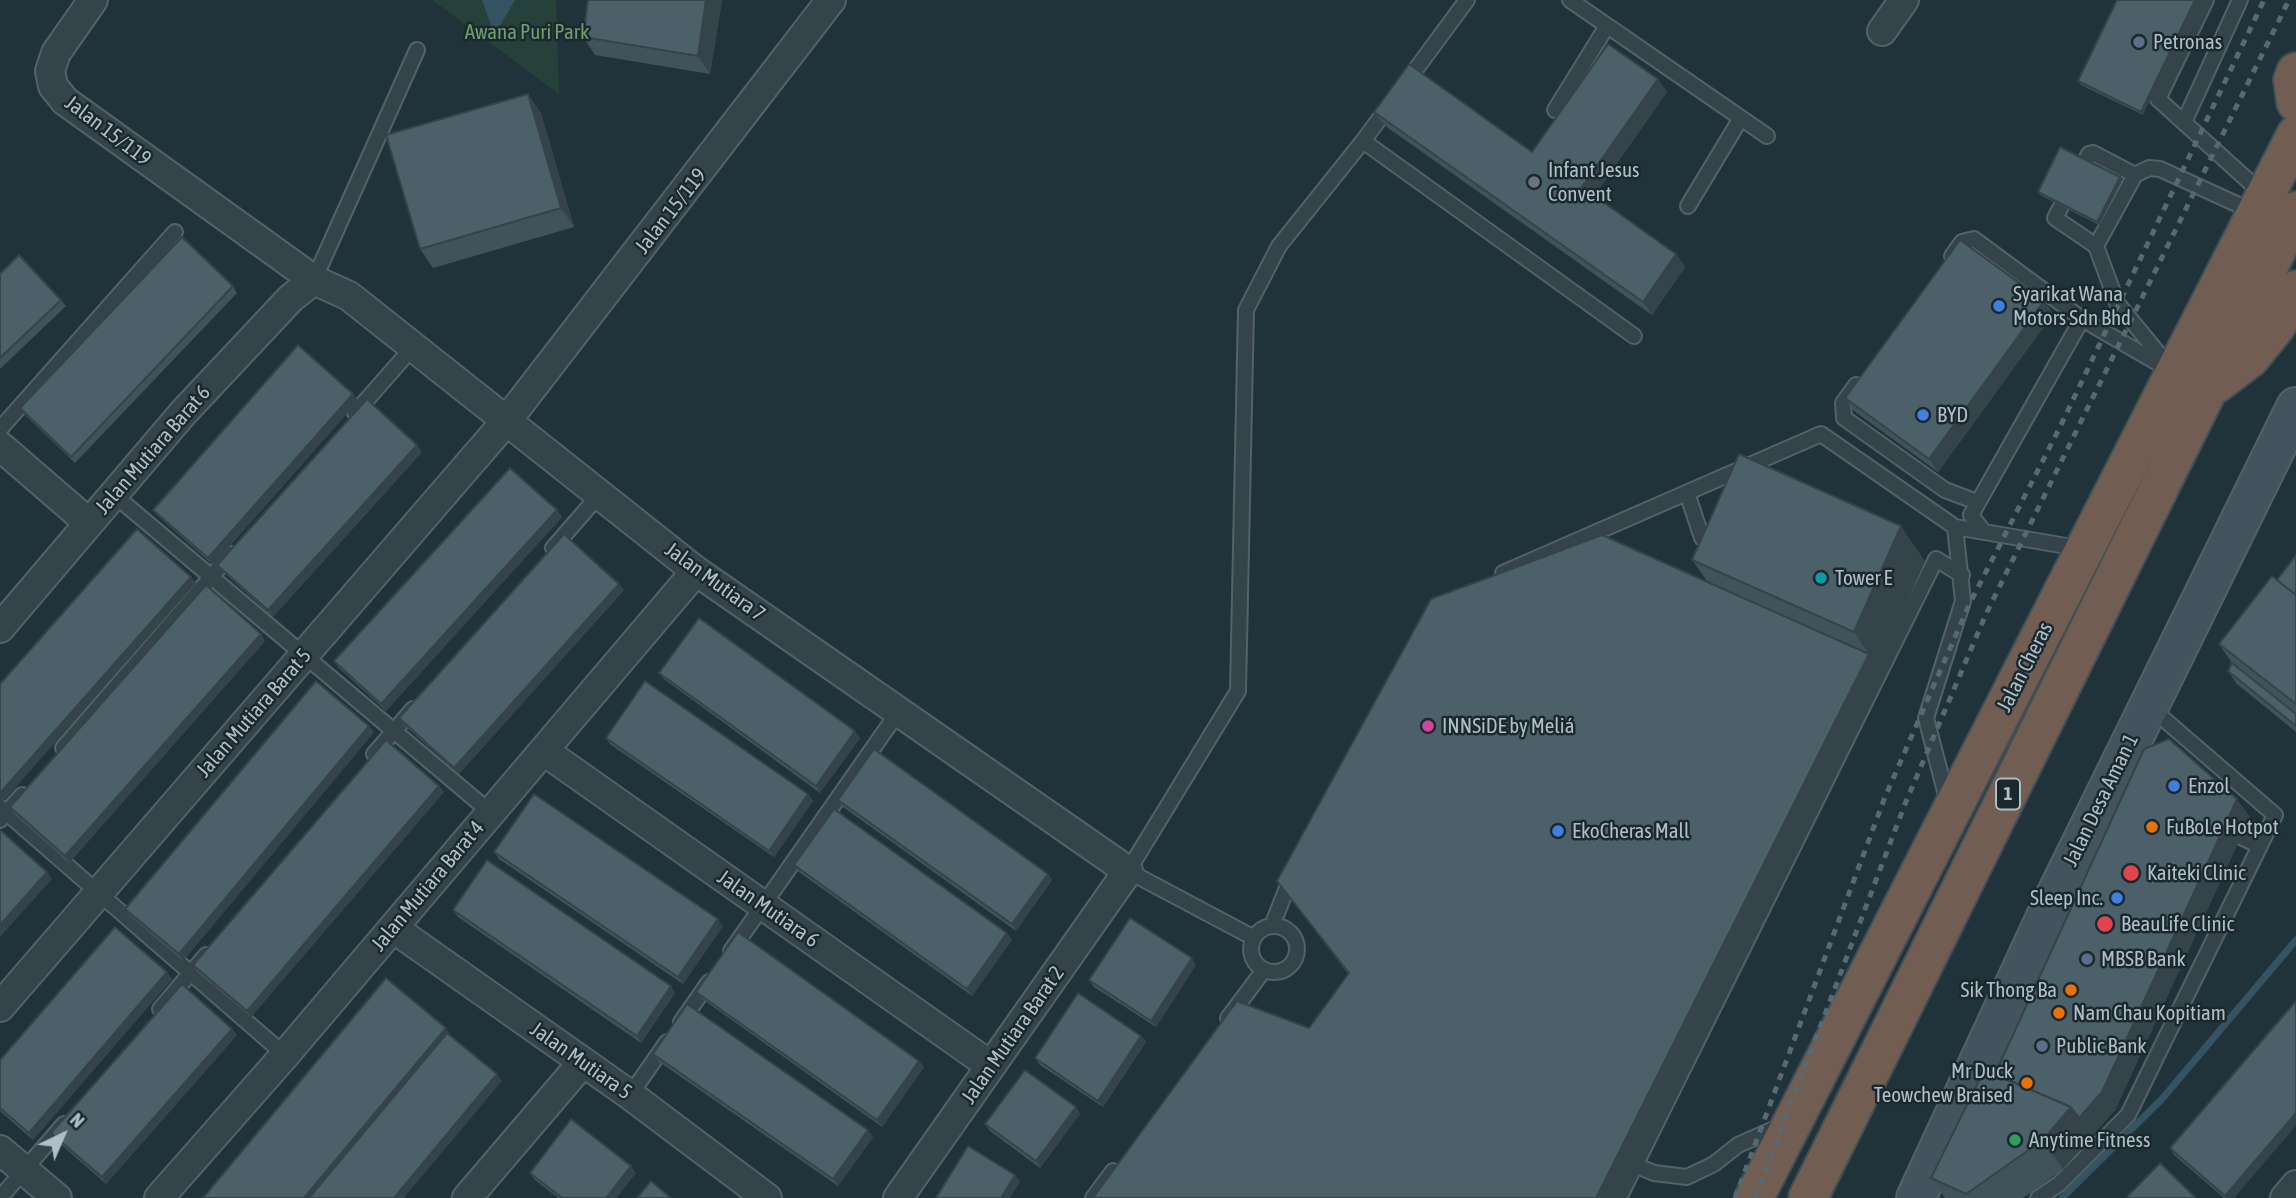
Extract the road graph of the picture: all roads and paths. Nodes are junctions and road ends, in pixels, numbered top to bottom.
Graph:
1 (93, 0) edge
2 (831, 0) edge
3 (1467, 0) edge
4 (1570, 0) edge
5 (1904, 0) edge
6 (2206, 0) edge
7 (2240, 0) edge
8 (1607, 26) junction
9 (1882, 31) dead end
10 (417, 50) dead end
11 (2296, 72) edge
12 (2296, 102) edge
13 (1555, 110) dead end
14 (1741, 118) junction
15 (2185, 120) junction
16 (2296, 135) edge
17 (1766, 136) dead end
18 (1363, 141) junction
19 (2135, 175) junction
20 (1688, 206) dead end
21 (2272, 207) edge
22 (174, 233) dead end
23 (2096, 246) junction
24 (1946, 263) edge
25 (314, 280) junction
26 (2296, 290) edge
27 (2082, 319) junction
28 (1634, 336) dead end
29 (415, 346) junction
30 (1867, 370) edge
31 (2191, 382) junction
32 (2296, 407) edge
33 (508, 419) junction
34 (0, 429) edge
35 (341, 429) edge
36 (0, 446) edge
37 (1687, 493) junction
38 (113, 494) junction
39 (600, 494) junction
40 (1978, 502) junction
41 (89, 523) junction
42 (1955, 527) junction
43 (1983, 530) junction
44 (1702, 538) edge
45 (239, 545) edge
46 (2085, 549) junction
47 (547, 555) edge
48 (695, 571) junction
49 (1962, 575) junction
50 (211, 576) junction
51 (1490, 579) edge
52 (3, 619) edge
53 (305, 655) junction
54 (421, 699) edge
55 (2147, 704) junction
56 (899, 711) junction
57 (394, 730) junction
58 (544, 751) junction
59 (51, 761) edge
60 (368, 762) edge
61 (33, 782) edge
62 (490, 812) junction
63 (2, 813) edge
64 (1950, 813) junction
65 (2241, 837) dead end
66 (2260, 846) junction
67 (1296, 866) edge
68 (1128, 871) junction
69 (99, 893) junction
70 (763, 905) junction
71 (1272, 926) junction
72 (393, 928) junction
73 (1254, 938) junction
74 (218, 941) edge
75 (1264, 970) junction
76 (191, 972) junction
77 (0, 1007) edge
78 (147, 1024) edge
79 (1215, 1035) edge
80 (285, 1055) junction
81 (583, 1062) junction
82 (991, 1066) junction
83 (630, 1095) junction
84 (77, 1108) edge
85 (1793, 1121) junction
86 (0, 1150) edge
87 (1126, 1154) edge
88 (1635, 1165) junction
89 (24, 1171) junction
90 (2296, 1185) edge
91 (1624, 1195) edge
92 (0, 1198) edge
93 (57, 1198) edge
94 (159, 1198) edge
95 (467, 1198) edge
96 (767, 1198) edge
97 (898, 1198) edge
98 (1093, 1198) edge
99 (1754, 1198) edge
100 (1808, 1198) edge
101 (1916, 1198) edge
102 (2038, 1198) edge
103 (2285, 1198) edge

1 - 25 street, Jalan 15/119
2 - 33 street, Jalan 15/119
3 - 18 lane
4 - 8 lane
5 - 9 street
6 - 15 lane
7 - 15 lane
8 - 13 lane
8 - 14 lane
10 - 25 lane
11 - 12 highway
14 - 17 lane
14 - 20 lane
15 - 21 lane
16 - 21 highway, Jalan Cheras / 1
18 - 28 lane
18 - 68 lane
19 - 21 lane
19 - 23 lane
19 - 23 lane
21 - 31 highway, Jalan Cheras / 1
22 - 34 lane
23 - 31 lane
24 - 27 lane
25 - 29 street, Jalan Mutiara 7
25 - 38 street, Jalan Mutiara Barat 6
26 - 31 highway
27 - 31 lane
27 - 40 lane
29 - 33 street, Jalan Mutiara 7
29 - 35 lane
30 - 40 lane
31 - 46 highway, Jalan Cheras / 1
31 - 100 highway, Jalan Cheras / 1
32 - 55 street, Jalan Desa Aman 1
33 - 39 street, Jalan Mutiara 7
33 - 53 street, Jalan Mutiara Barat 5
36 - 41 street
37 - 42 lane
37 - 44 lane
37 - 51 lane
38 - 41 street, Jalan Mutiara Barat 6
38 - 50 lane
39 - 47 lane
39 - 48 street, Jalan Mutiara 7
40 - 43 lane
41 - 52 street, Jalan Mutiara Barat 6
42 - 43 lane
42 - 49 lane
43 - 46 lane
45 - 50 lane
46 - 64 highway, Jalan Cheras / 1
48 - 56 street, Jalan Mutiara 7
48 - 58 street, Jalan Mutiara Barat 4
49 - 64 lane
49 - 88 lane
50 - 53 lane
50 - 59 lane
53 - 57 lane
53 - 69 street, Jalan Mutiara Barat 5
54 - 57 lane
55 - 66 lane
55 - 101 street, Jalan Desa Aman 1
56 - 68 street, Jalan Mutiara 7
56 - 70 lane
57 - 60 lane
57 - 62 lane
58 - 62 street, Jalan Mutiara Barat 4
58 - 70 street, Jalan Mutiara 6
61 - 63 lane
62 - 72 street, Jalan Mutiara Barat 4
63 - 69 lane
64 - 85 highway, Jalan Cheras / 1
65 - 66 lane
66 - 102 lane
67 - 71 lane
68 - 73 lane
68 - 82 street, Jalan Mutiara Barat 2
69 - 76 lane
69 - 77 street, Jalan Mutiara Barat 5
70 - 82 street, Jalan Mutiara 6
70 - 83 lane
71 - 73 lane
71 - 75 lane
72 - 80 street, Jalan Mutiara Barat 4
72 - 81 street, Jalan Mutiara 5
73 - 75 lane
74 - 76 lane
75 - 79 lane
76 - 78 lane
76 - 80 lane
80 - 94 street, Jalan Mutiara Barat 4
81 - 83 street, Jalan Mutiara 5
81 - 95 street
82 - 97 street, Jalan Mutiara Barat 2
83 - 96 street, Jalan Mutiara 5
84 - 89 lane
85 - 88 lane
85 - 99 highway, Jalan Cheras / 1
86 - 89 street
87 - 98 lane
88 - 91 lane
89 - 92 lane
89 - 93 street
90 - 103 street

